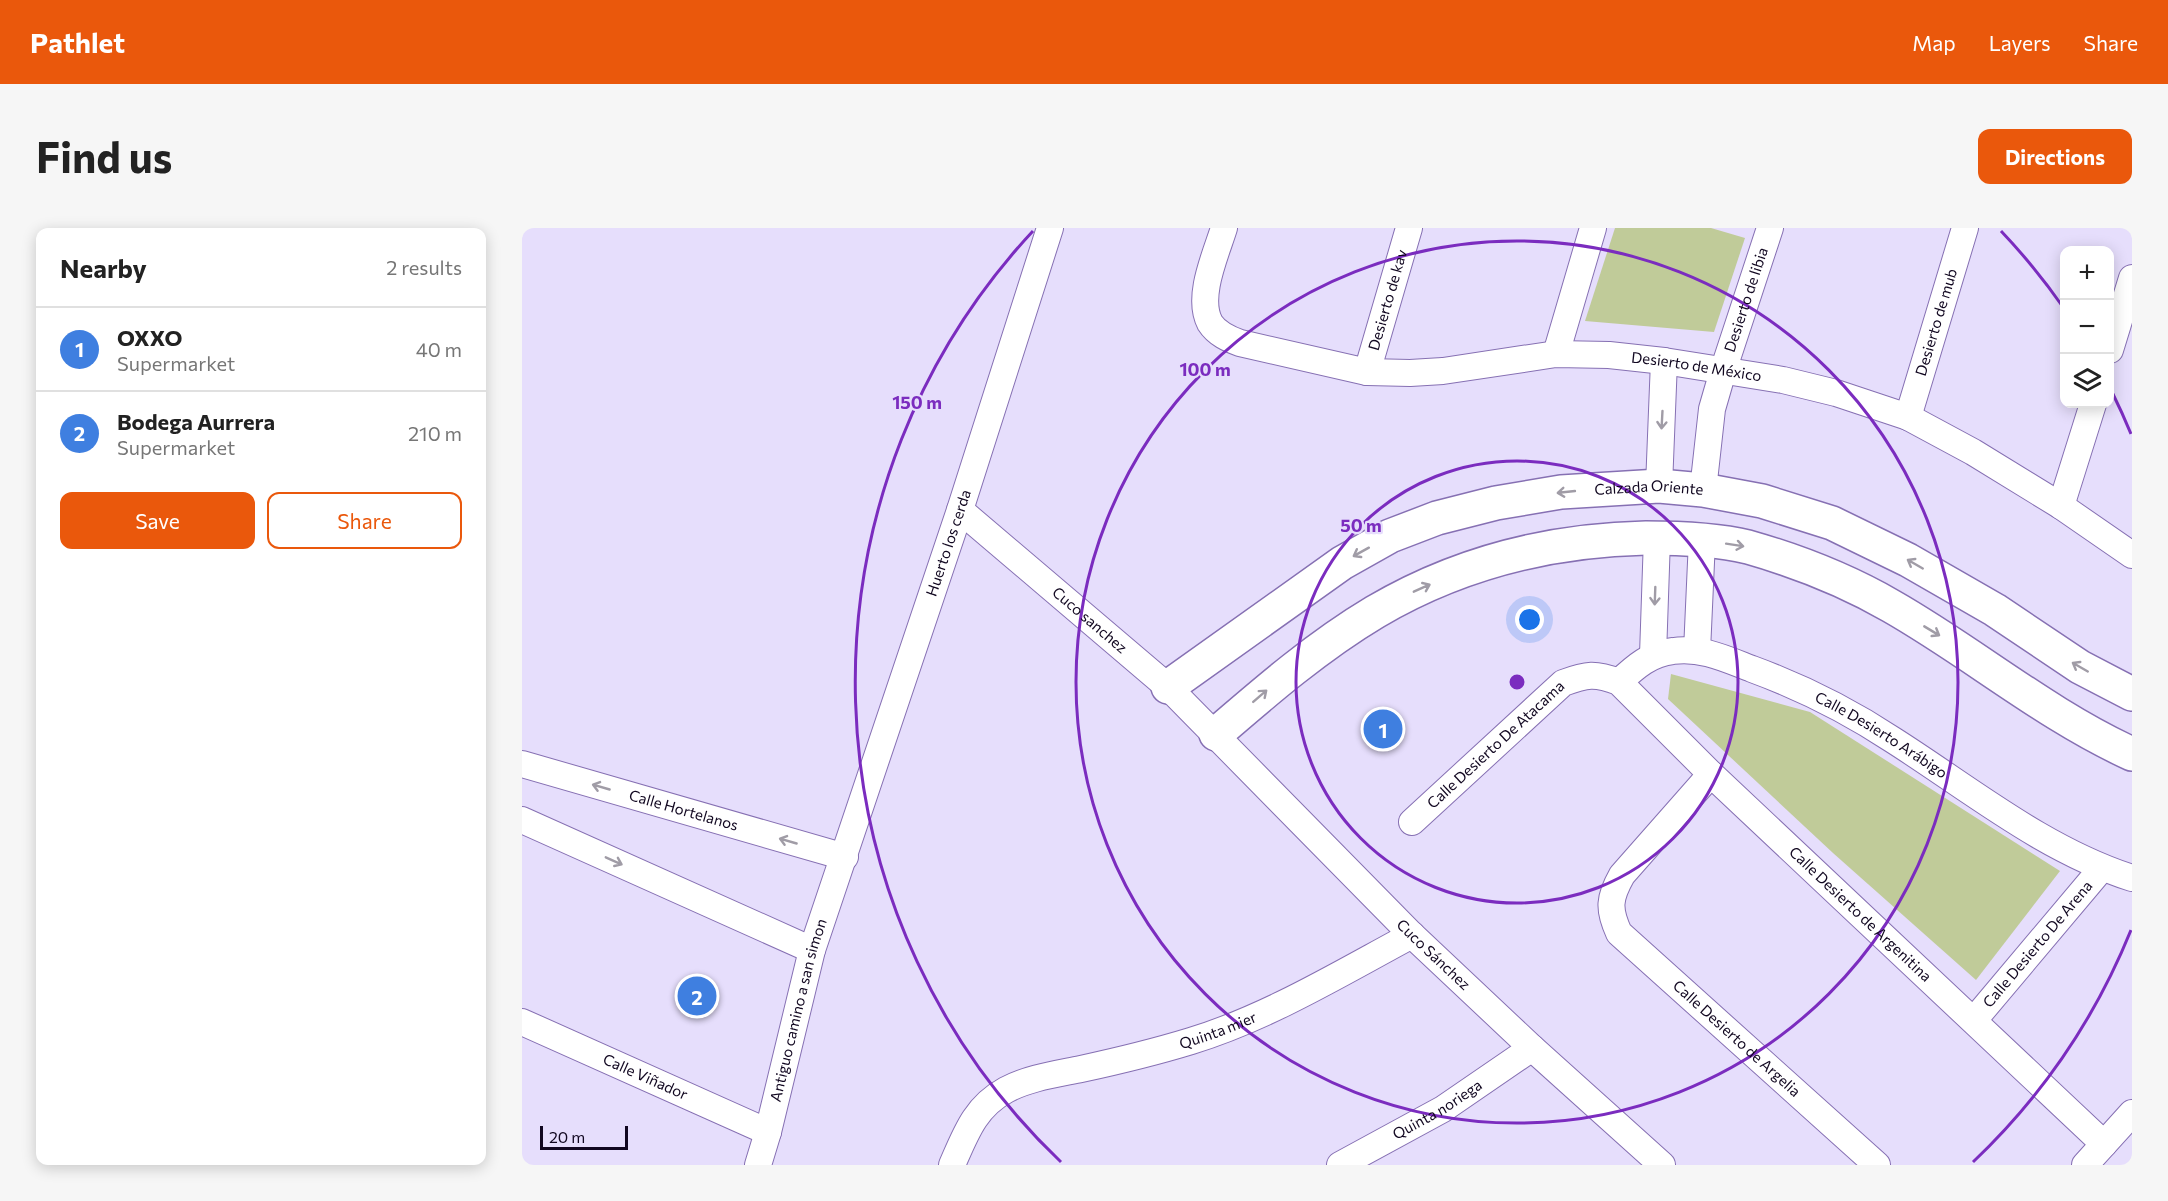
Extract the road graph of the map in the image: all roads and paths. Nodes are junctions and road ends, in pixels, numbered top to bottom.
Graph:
1 (1050, 228) edge
2 (1224, 228) edge
3 (1409, 228) edge
4 (1593, 228) edge
5 (1770, 228) edge
6 (1965, 228) edge
7 (2132, 278) edge
8 (2114, 334) edge
9 (1556, 354) junction
10 (1664, 361) junction
11 (1723, 371) junction
12 (1367, 372) junction
13 (2092, 408) edge
14 (1908, 417) junction
15 (1659, 486) junction
16 (1703, 490) junction
17 (2061, 506) junction
18 (960, 510) junction
19 (1658, 538) junction
20 (1702, 540) junction
21 (2132, 555) edge
22 (1697, 651) junction
23 (1653, 655) junction
24 (1619, 682) junction
25 (1168, 687) junction
26 (2132, 694) edge
27 (1216, 734) junction
28 (2132, 754) edge
29 (522, 764) edge
30 (1711, 774) junction
31 (522, 820) edge
32 (1412, 822) dead end
33 (845, 857) junction
34 (2102, 868) junction
35 (2132, 878) edge
36 (1412, 935) junction
37 (812, 950) junction
38 (1974, 1020) junction
39 (522, 1022) edge
40 (1532, 1048) junction
41 (2132, 1113) edge
42 (768, 1132) junction
43 (2104, 1144) junction
44 (758, 1165) edge
45 (952, 1165) edge
46 (1340, 1165) edge
47 (1662, 1165) edge
48 (1877, 1165) edge
49 (2085, 1165) edge

1 - 18 street, Huerto los cerda
2 - 12 street, Desierto de México
3 - 12 street, Desierto de kav
4 - 9 street
5 - 11 street, Desierto de libia
6 - 14 street, Desierto de mub
7 - 8 street
9 - 10 street, Desierto de México
9 - 12 street, Desierto de México
10 - 11 street, Desierto de México
10 -> 15 street
11 - 14 street, Desierto de México
11 - 16 street, Desierto de libia
13 - 17 street
14 - 17 street, Desierto de México
15 - 16 street, Calzada Oriente
15 - 19 street
15 -> 25 street, Calzada Oriente
16 - 20 street
26 -> 16 street, Calzada Oriente
17 - 21 street, Desierto de México
18 - 25 street, Cuco sanchez
18 - 33 street, Huerto los cerda
19 - 20 street
19 -> 23 street
27 -> 19 street
20 - 22 street
20 -> 28 street
22 - 23 street, Calle Desierto Arábigo
22 - 34 street, Calle Desierto Arábigo
23 - 24 street
24 - 30 street, Calle Desierto de Argenitina
24 - 32 street, Calle Desierto De Atacama
25 - 27 street, Cuco sanchez
27 - 36 street, Cuco Sánchez
33 -> 29 street, Calle Hortelanos
30 - 38 street, Calle Desierto de Argenitina
30 - 48 street, Calle Desierto de Argelia
31 -> 37 street
33 - 37 street, Antiguo camino a san simon
34 - 35 street, Calle Desierto Arábigo
34 - 38 street, Calle Desierto De Arena
36 - 40 street, Cuco Sánchez
36 - 45 street, Quinta mier
37 - 42 street, Antiguo camino a san simon
38 - 43 street, Calle Desierto de Argenitina
39 - 42 street, Calle Viñador
40 - 46 street, Quinta noriega
40 - 47 street, Cuco Sánchez
41 - 43 street
42 - 44 street, Antiguo camino a san simon
43 - 49 street

